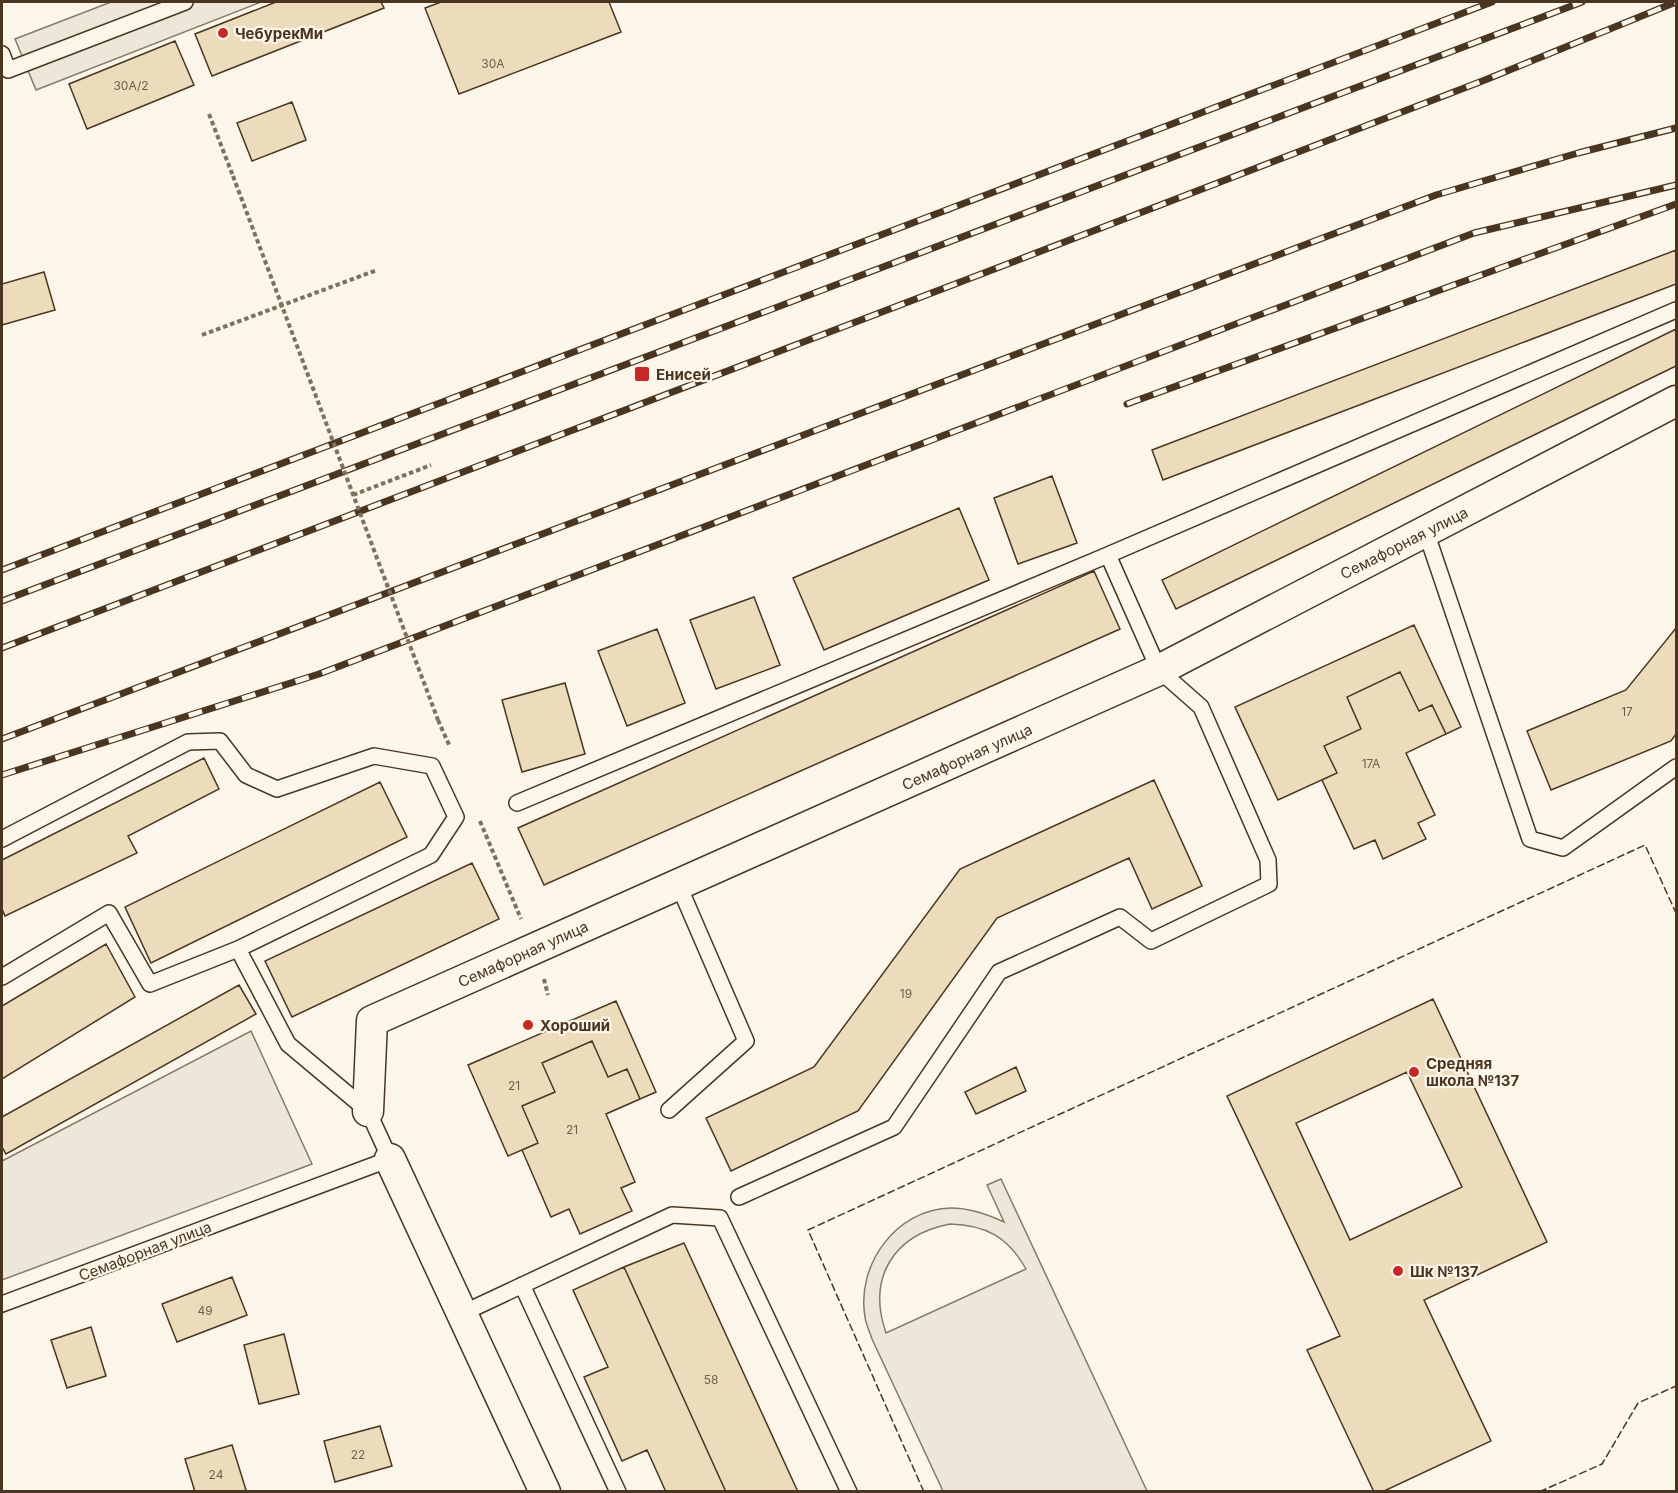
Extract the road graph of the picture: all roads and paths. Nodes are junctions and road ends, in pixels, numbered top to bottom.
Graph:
1 (185, 2) edge
2 (2, 54) edge
3 (209, 114) dead end
4 (377, 270) dead end
5 (282, 305) junction
6 (1677, 310) edge
7 (202, 335) dead end
8 (1677, 401) edge
9 (431, 465) dead end
10 (353, 495) junction
11 (1426, 532) junction
12 (1108, 555) junction
13 (1159, 670) junction
14 (438, 720) dead end
15 (1677, 767) edge
16 (517, 803) dead end
17 (485, 833) dead end
18 (2, 839) edge
19 (680, 886) junction
20 (534, 948) junction
21 (238, 949) junction
22 (2, 977) edge
23 (549, 995) dead end
24 (368, 1110) junction
25 (669, 1110) dead end
26 (390, 1159) junction
27 (739, 1197) dead end
28 (522, 1285) junction
29 (2, 1304) edge
30 (463, 1313) junction
31 (544, 1491) edge
32 (618, 1491) edge
33 (849, 1491) edge

1 - 2 lane
3 - 5 path, bridge
4 - 5 path
5 - 7 path
5 - 10 path, bridge
6 - 12 lane
8 - 11 street, Семафорная улица
9 - 10 path
10 - 14 path, bridge
11 - 13 street, Семафорная улица
11 - 15 lane
12 - 13 lane
12 - 16 lane
13 - 19 street, Семафорная улица
13 - 27 lane
17 - 20 path
18 - 21 lane
19 - 20 street, Семафорная улица
19 - 25 lane
20 - 23 path
20 - 24 street, Семафорная улица
21 - 22 lane
21 - 24 lane
24 - 26 lane, Семафорная улица
26 - 29 lane, Семафорная улица
26 - 30 street, Семафорная улица
28 - 30 lane
28 - 32 lane
28 - 33 lane
30 - 31 street, Семафорная улица

